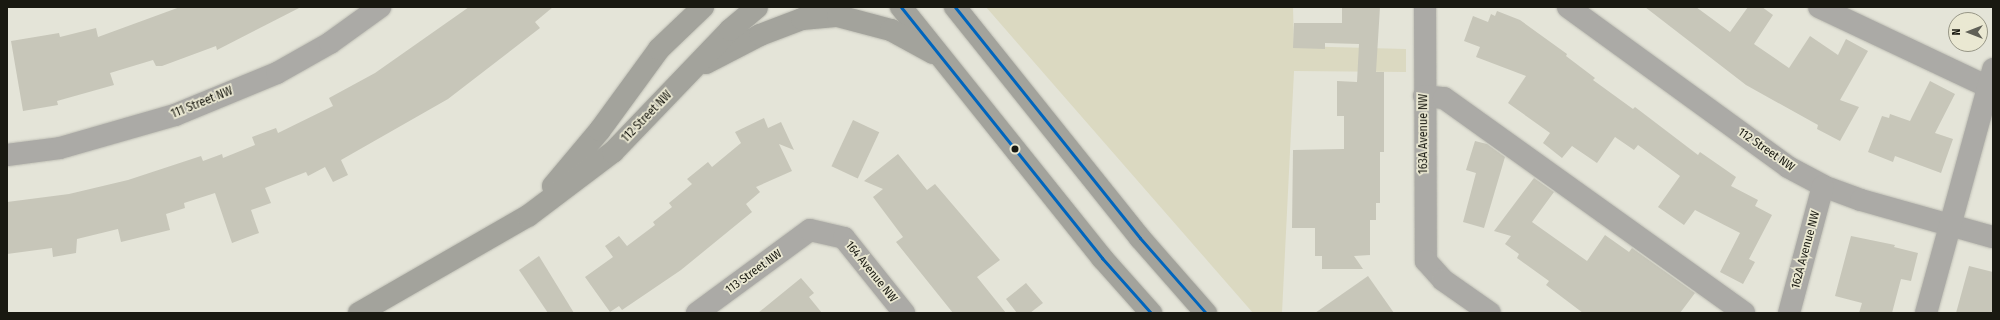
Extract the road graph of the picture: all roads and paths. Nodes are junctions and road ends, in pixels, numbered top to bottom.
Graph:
1 (380, 7) edge
2 (703, 7) edge
3 (757, 7) edge
4 (901, 7) edge
5 (955, 7) edge
6 (1425, 7) edge
7 (1568, 7) edge
8 (1819, 7) edge
9 (941, 58) junction
10 (694, 69) junction
11 (1990, 78) edge
12 (1424, 96) junction
13 (7, 155) edge
14 (1823, 186) junction
15 (528, 216) junction
16 (1950, 225) junction
17 (810, 230) joint
18 (1993, 237) edge
19 (359, 313) edge
20 (697, 313) edge
21 (904, 313) edge
22 (1151, 313) edge
23 (1206, 313) edge
24 (1490, 313) edge
25 (1744, 313) edge
26 (1789, 313) edge
27 (1926, 313) edge

1 - 13 street, 111 Street NW
2 - 15 main road, 112 Street NW
3 - 10 main road, 112 Street NW
4 - 9 main road
5 - 23 main road
6 - 12 street, 163A Avenue NW
7 - 14 street, 112 Street NW
8 - 11 street
9 - 10 main road
9 - 22 main road
10 - 15 main road, 112 Street NW
11 - 16 street
12 - 24 street, 163A Avenue NW
12 - 25 street
14 - 16 street, 112 Street NW
14 - 26 street, 162A Avenue NW
15 - 19 main road, 112 Street NW
16 - 18 street, 112 Street NW
16 - 27 street
17 - 20 street, 113 Street NW
17 - 21 street, 164 Avenue NW

